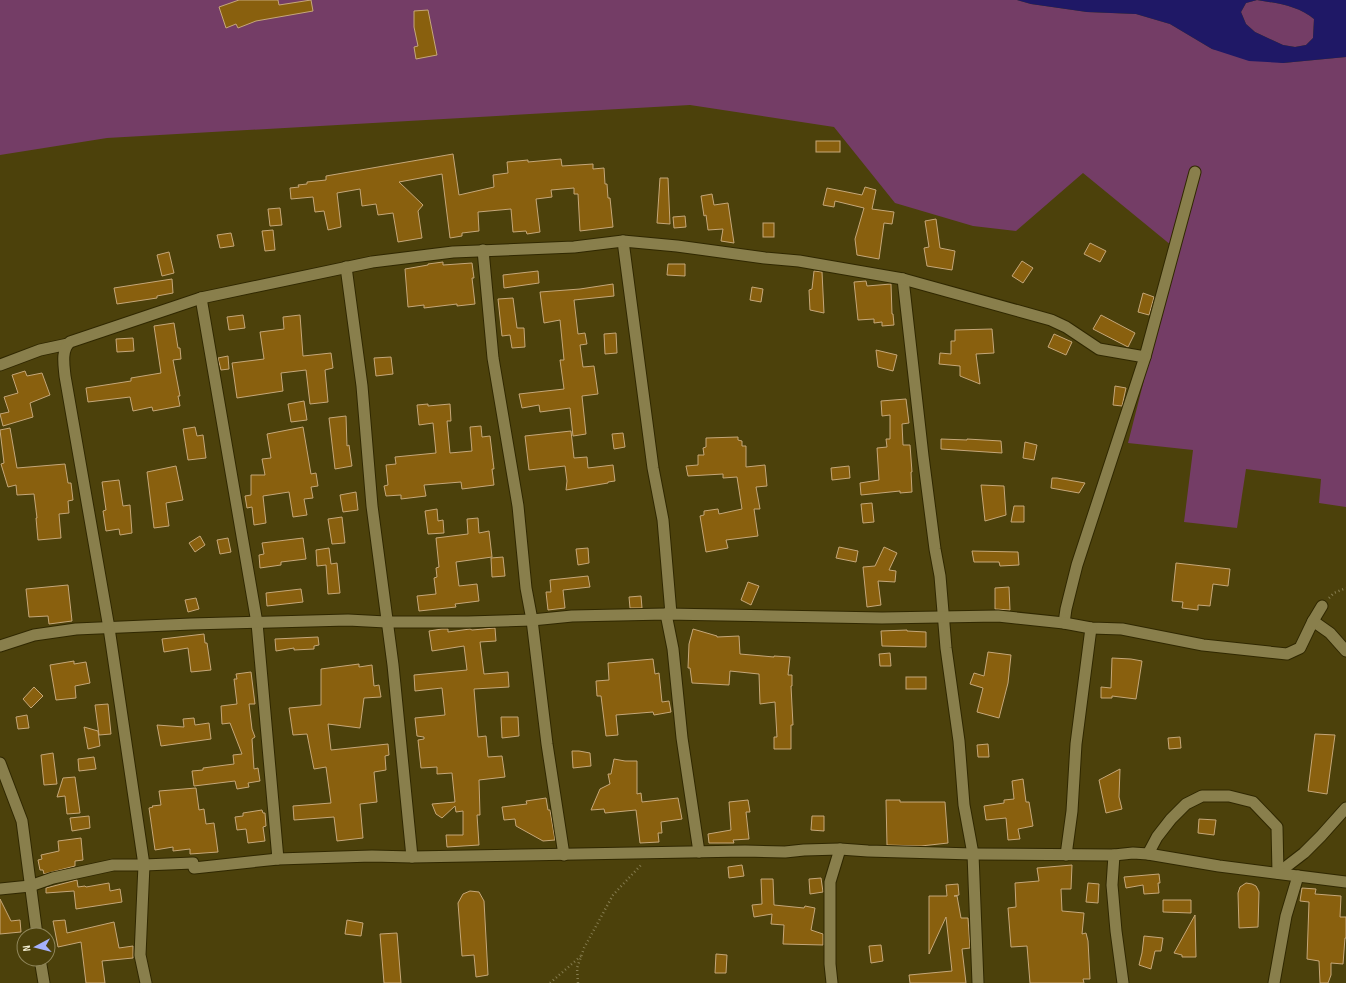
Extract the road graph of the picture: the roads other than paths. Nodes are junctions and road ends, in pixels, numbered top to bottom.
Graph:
1 (1195, 172) dead end
2 (623, 241) junction
3 (483, 250) junction
4 (346, 267) junction
5 (903, 279) junction
6 (201, 298) junction
7 (68, 344) junction
8 (1145, 357) junction
9 (0, 365) edge
10 (1322, 606) road end
11 (668, 614) junction
12 (943, 616) junction
13 (532, 620) junction
14 (1313, 621) junction
15 (386, 622) junction
16 (257, 623) junction
17 (1064, 623) junction
18 (109, 628) junction
19 (1091, 628) junction
20 (0, 646) edge
21 (1346, 651) edge
22 (0, 763) edge
23 (1346, 808) edge
24 (840, 849) junction
25 (700, 852) junction
26 (564, 854) junction
27 (973, 854) junction
28 (1148, 854) junction
29 (1066, 855) junction
30 (1114, 855) junction
31 (412, 857) junction
32 (278, 859) junction
33 (144, 865) junction
34 (1278, 874) junction
35 (1298, 876) junction
36 (1346, 882) edge
37 (30, 886) junction
38 (0, 890) edge
39 (35, 927) edge
40 (41, 967) edge
41 (44, 983) edge
42 (146, 983) edge
43 (832, 983) edge
44 (978, 983) edge
45 (1123, 983) edge
46 (1274, 983) edge

1 - 8 street
2 - 3 street
2 - 5 street
2 - 11 street
3 - 4 street
3 - 13 street
4 - 6 street
4 - 15 street
5 - 8 street
5 - 12 street
6 - 7 street
6 - 16 street
7 - 9 street
7 - 18 street
8 - 17 street
10 - 14 street
11 - 12 street
11 - 13 street
11 - 25 street
12 - 17 street
12 - 27 street
13 - 15 street
13 - 26 street
14 - 19 street
14 - 21 street
15 - 16 street
15 - 31 street
16 - 18 street
16 - 32 street
17 - 19 street
18 - 20 street
18 - 33 street
19 - 29 street
22 - 37 street
23 - 34 street
24 - 25 street
24 - 27 street
24 - 43 street
25 - 26 street
26 - 31 street
27 - 29 street
27 - 44 street
28 - 30 street
28 - 34 street
28 - 34 street
29 - 30 street
30 - 45 street
31 - 32 street
32 - 33 street
33 - 37 street
33 - 42 street
34 - 35 street
35 - 36 street
35 - 46 street
37 - 38 street
37 - 39 street
40 - 41 street

